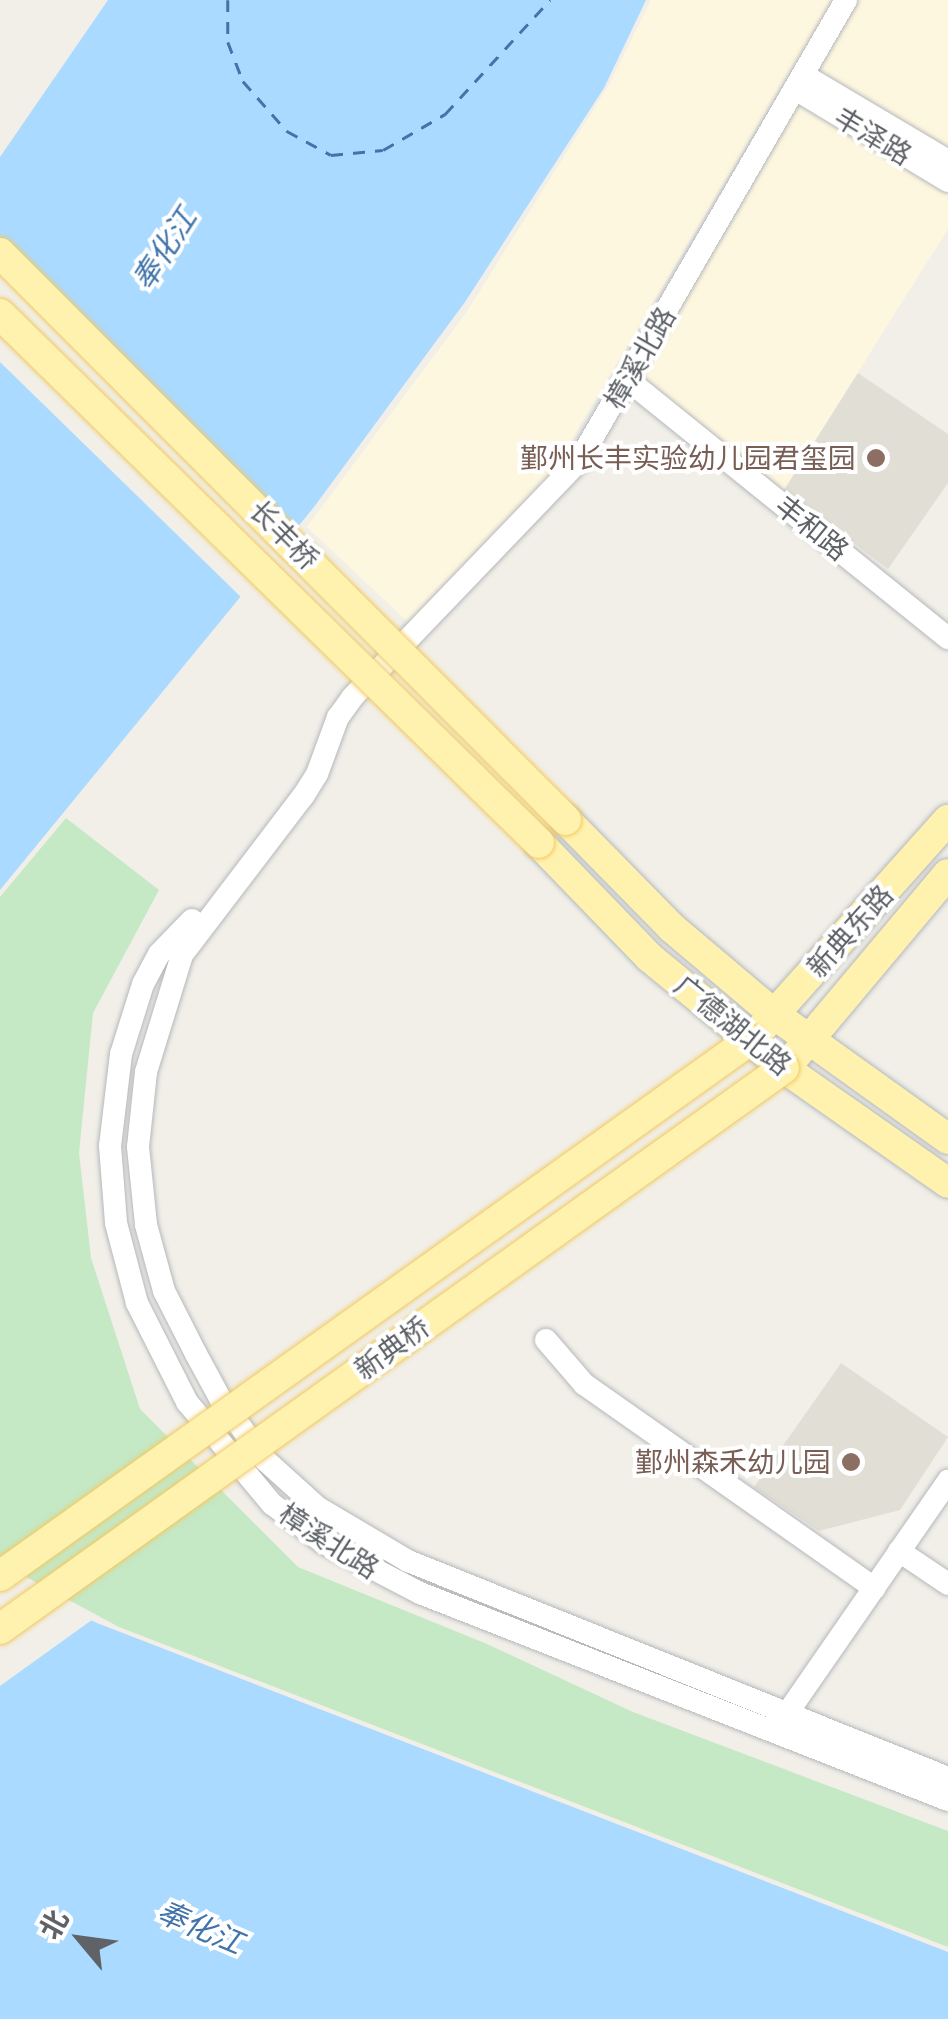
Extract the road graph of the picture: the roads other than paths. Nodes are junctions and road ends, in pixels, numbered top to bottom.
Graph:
1 (846, 0) edge
2 (801, 83) junction
3 (948, 161) edge
4 (948, 182) edge
5 (0, 253) edge
6 (0, 314) edge
7 (628, 380) junction
8 (948, 638) edge
9 (566, 820) joint
10 (948, 820) edge
11 (538, 844) joint
12 (245, 869) junction
13 (948, 874) edge
14 (774, 1015) junction
15 (750, 1040) junction
16 (807, 1042) junction
17 (784, 1068) junction
18 (948, 1140) edge
19 (948, 1183) edge
20 (546, 1340) dead end
21 (948, 1481) edge
22 (900, 1551) junction
23 (0, 1576) edge
24 (948, 1584) edge
25 (874, 1588) junction
26 (0, 1628) edge
27 (786, 1715) junction
28 (948, 1778) edge
29 (948, 1800) edge

1 - 2 street, 樟溪北路
2 - 3 street, 丰泽路
2 - 4 street, 丰泽路
2 - 7 street, 樟溪北路
5 - 9 main road, 长丰桥, bridge
6 - 11 main road, 长丰桥, bridge
7 - 8 street, 丰和路
7 - 12 street, 樟溪北路
9 - 14 main road, 广德湖北路
10 - 14 main road, 新典东路
11 - 15 main road, 广德湖北路
12 - 27 street, 樟溪北路
12 - 29 street, 樟溪北路
13 - 16 main road, 新典东路
14 - 15 main road, 新典东路
14 - 16 main road, 广德湖北路
15 - 17 main road, 广德湖北路
15 - 23 main road, 新典桥, bridge
16 - 17 main road, 新典东路
16 - 18 main road, 广德湖北路
17 - 19 main road, 广德湖北路
17 - 26 main road, 新典桥, bridge
20 - 25 street
21 - 22 street
22 - 24 street
22 - 25 street
25 - 27 street
27 - 28 street, 樟溪北路

